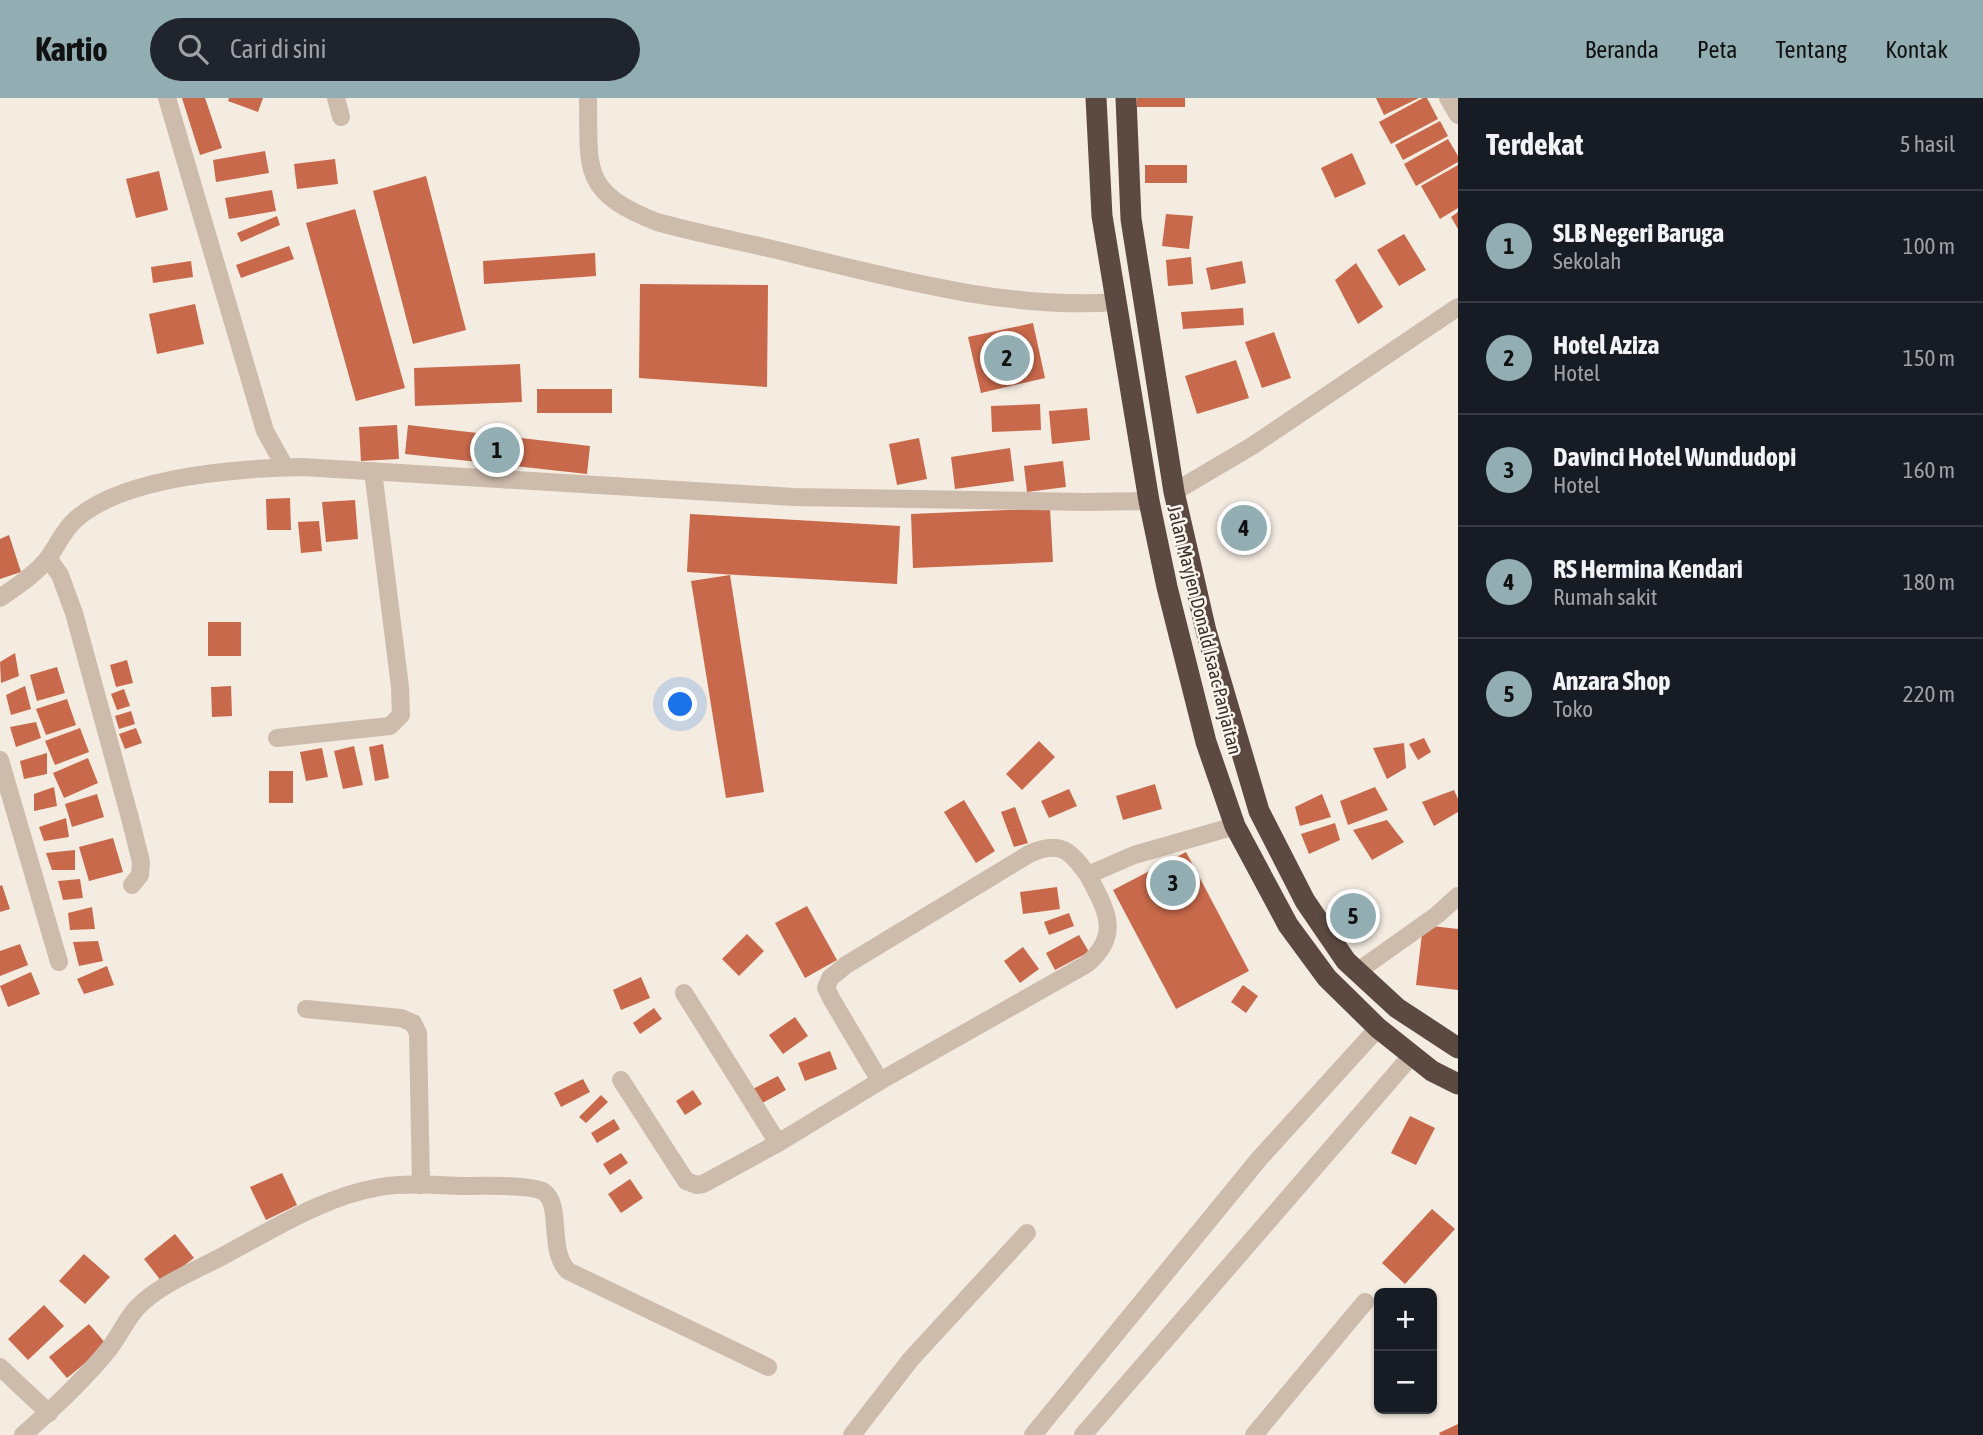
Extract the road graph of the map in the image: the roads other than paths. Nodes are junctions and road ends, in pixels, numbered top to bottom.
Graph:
1 (167, 98) edge
2 (335, 98) edge
3 (588, 98) edge
4 (1096, 98) edge
5 (1126, 98) edge
6 (1448, 98) edge
7 (1458, 114) edge
8 (341, 117) dead end
9 (1117, 302) junction
10 (1458, 307) edge
11 (285, 467) junction
12 (373, 471) junction
13 (1174, 492) junction
14 (1149, 501) junction
15 (48, 558) junction
16 (0, 598) edge
17 (277, 738) dead end
18 (0, 760) edge
19 (1235, 826) junction
20 (1088, 874) junction
21 (132, 885) dead end
22 (1458, 896) edge
23 (59, 962) dead end
24 (1358, 971) junction
25 (684, 993) dead end
26 (306, 1009) dead end
27 (1378, 1028) junction
28 (1458, 1048) edge
29 (1412, 1055) junction
30 (621, 1080) dead end
31 (880, 1081) junction
32 (1458, 1084) edge
33 (778, 1143) junction
34 (421, 1185) junction
35 (1027, 1233) dead end
36 (1365, 1302) dead end
37 (0, 1367) edge
38 (768, 1367) dead end
39 (49, 1413) junction
40 (23, 1435) edge
41 (852, 1435) edge
42 (1032, 1435) edge
43 (1083, 1435) edge
44 (1254, 1435) edge

1 - 11 street
2 - 8 street
3 - 9 street
4 - 9 highway, Jalan Mayjen Donald Isaac Panjaitan
5 - 13 highway, Jalan Mayjen Donald Isaac Panjaitan
6 - 7 street
9 - 14 highway, Jalan Mayjen Donald Isaac Panjaitan
10 - 13 street
11 - 12 street
11 - 15 street
12 - 14 street
12 - 17 street
13 - 14 highway
13 - 24 highway, Jalan Mayjen Donald Isaac Panjaitan
14 - 19 highway, Jalan Mayjen Donald Isaac Panjaitan
15 - 16 street
15 - 21 street
18 - 23 street
19 - 20 street
19 - 27 highway, Jalan Mayjen Donald Isaac Panjaitan
20 - 31 street
20 - 31 street
22 - 24 street
24 - 28 highway, Jalan Mayjen Donald Isaac Panjaitan
25 - 33 street
26 - 34 street
27 - 29 highway, Jalan Mayjen Donald Isaac Panjaitan
27 - 42 street
29 - 32 highway, Jalan Mayjen Donald Isaac Panjaitan
29 - 43 street
30 - 33 street
31 - 33 street
34 - 38 street
34 - 39 street
35 - 41 street
36 - 44 street
37 - 39 street
39 - 40 street

